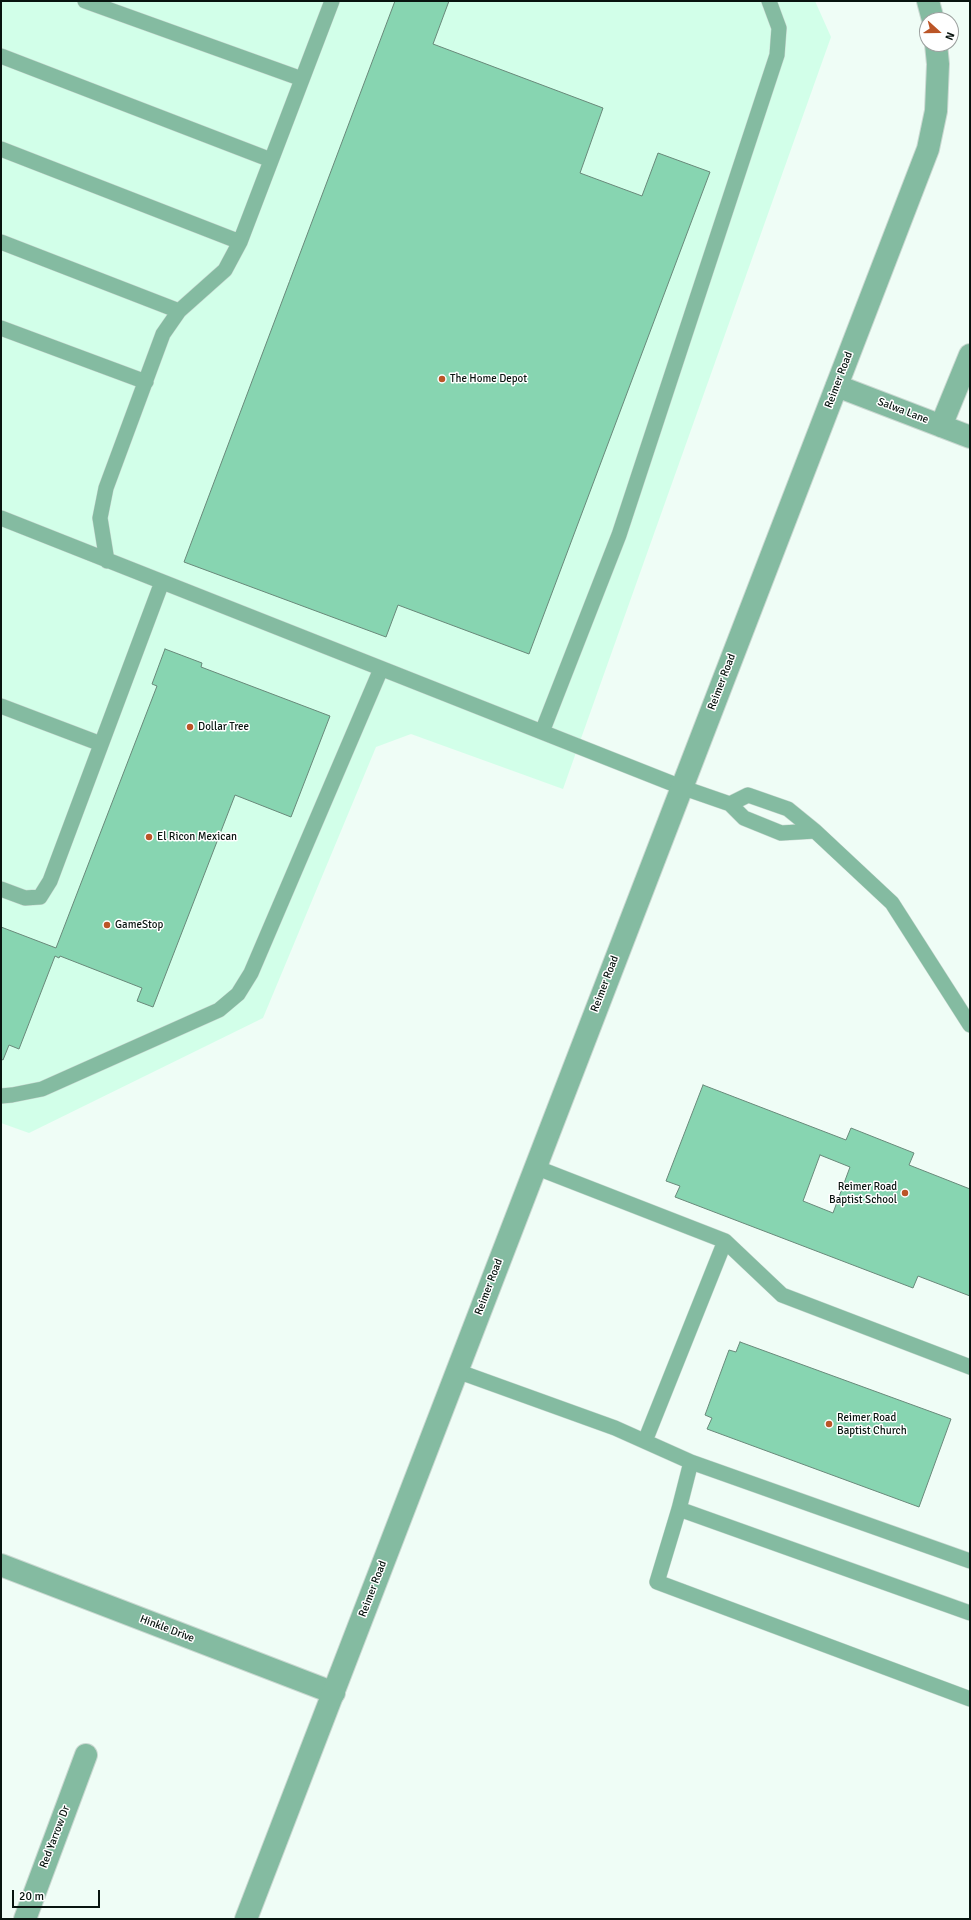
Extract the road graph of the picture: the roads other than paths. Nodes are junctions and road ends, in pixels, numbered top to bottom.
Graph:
1 (85, 1) edge
2 (330, 1) edge
3 (769, 1) edge
4 (928, 1) edge
5 (931, 12) edge
6 (937, 52) edge
7 (1, 56) edge
8 (302, 79) junction
9 (1, 149) edge
10 (271, 160) junction
11 (1, 242) edge
12 (240, 242) junction
13 (179, 311) junction
14 (1, 328) edge
15 (970, 355) edge
16 (146, 382) junction
17 (837, 386) junction
18 (941, 426) junction
19 (970, 437) edge
20 (1, 518) edge
21 (107, 561) junction
22 (162, 582) junction
23 (381, 669) junction
24 (1, 706) edge
25 (542, 732) junction
26 (101, 744) junction
27 (681, 787) junction
28 (730, 804) junction
29 (815, 831) junction
30 (1, 889) edge
31 (970, 1025) edge
32 (1, 1096) edge
33 (536, 1167) junction
34 (725, 1241) junction
35 (970, 1366) edge
36 (457, 1371) junction
37 (645, 1441) junction
38 (691, 1462) junction
39 (680, 1509) junction
40 (970, 1561) edge
41 (1, 1565) edge
42 (970, 1613) edge
43 (334, 1692) junction
44 (970, 1699) edge
45 (86, 1754) dead end
46 (24, 1919) edge
47 (246, 1919) edge

1 - 8 lane
2 - 8 lane
3 - 25 lane
4 - 5 street
6 - 17 street, Reimer Road
7 - 10 lane
8 - 10 lane
9 - 12 lane
10 - 12 lane
11 - 13 lane
12 - 13 lane
13 - 16 lane
14 - 16 lane
15 - 18 street
16 - 21 lane
17 - 18 street, Salwa Lane
17 - 27 street, Reimer Road
18 - 19 street, Salwa Lane
20 - 21 lane
21 - 22 lane
22 - 23 lane
22 - 26 lane
23 - 25 lane
23 - 32 lane
24 - 26 lane
25 - 27 lane
26 - 30 lane
27 - 28 lane
27 - 33 street, Reimer Road
28 - 29 lane
28 - 29 lane
29 - 31 lane
33 - 34 lane
33 - 36 street, Reimer Road
34 - 35 lane
34 - 37 lane
36 - 37 lane
36 - 43 street, Reimer Road
37 - 38 lane
38 - 39 lane
38 - 40 lane
39 - 42 lane
39 - 44 lane
41 - 43 street, Hinkle Drive
43 - 47 street, Reimer Road
45 - 46 street, Red Yarrow Dr

